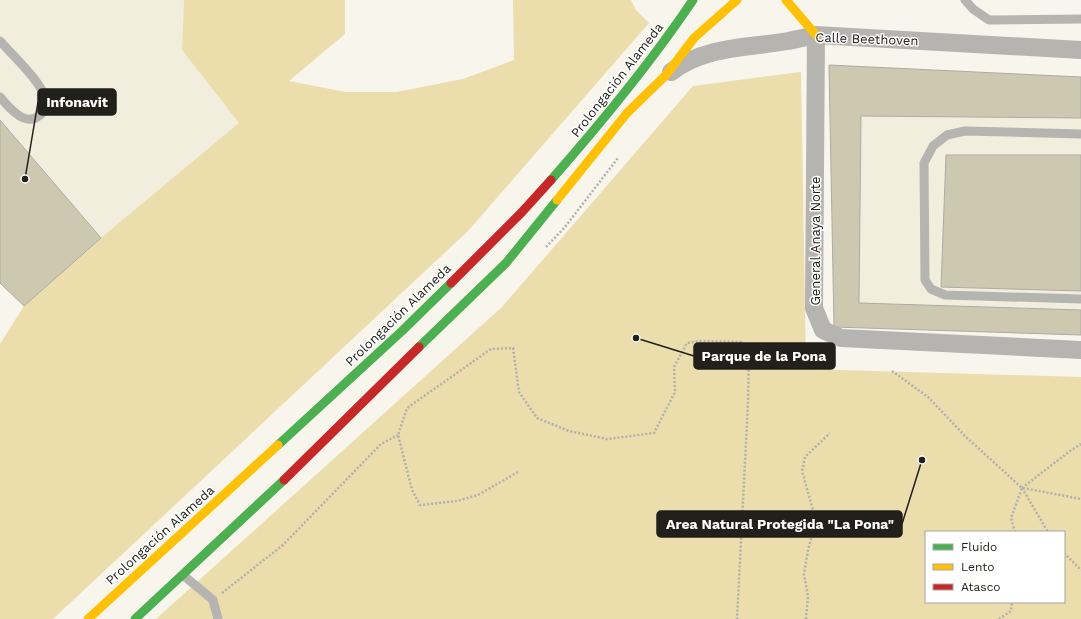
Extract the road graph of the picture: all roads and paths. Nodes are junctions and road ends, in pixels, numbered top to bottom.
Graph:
1 (737, 0) edge
2 (786, 0) edge
3 (966, 0) edge
4 (696, 3) edge
5 (1081, 19) edge
6 (682, 32) dead end
7 (816, 35) junction
8 (0, 41) edge
9 (669, 50) dead end
10 (1081, 50) edge
11 (661, 79) junction
12 (0, 97) edge
13 (627, 113) junction
14 (1081, 134) edge
15 (1081, 299) edge
16 (1081, 350) edge
17 (892, 372) dead end
18 (830, 433) dead end
19 (398, 435) junction
20 (1081, 444) edge
21 (518, 472) dead end
22 (1022, 488) junction
23 (1081, 499) edge
24 (1015, 531) edge
25 (1047, 531) edge
26 (1065, 554) edge
27 (1081, 570) edge
28 (183, 575) junction
29 (213, 600) junction
30 (1012, 603) edge
31 (88, 619) edge
32 (135, 619) edge
33 (218, 619) edge
34 (737, 619) edge
35 (806, 619) edge
36 (999, 619) edge

1 - 11 main road
2 - 7 main road
3 - 5 lane
4 - 6 main road
4 - 31 main road, Prolongación Alameda
7 - 10 street, Calle Beethoven
7 - 11 street, Calle Beethoven
7 - 16 street, General Anaya Norte
8 - 12 lane
9 - 13 main road
11 - 13 main road
13 - 28 main road
14 - 15 lane
17 - 22 path
18 - 35 path
19 - 21 path
19 - 29 path
19 - 34 path
20 - 22 path
22 - 23 path
22 - 24 path
22 - 25 path
26 - 27 path
28 - 29 lane
28 - 32 main road
29 - 33 lane
30 - 36 path

